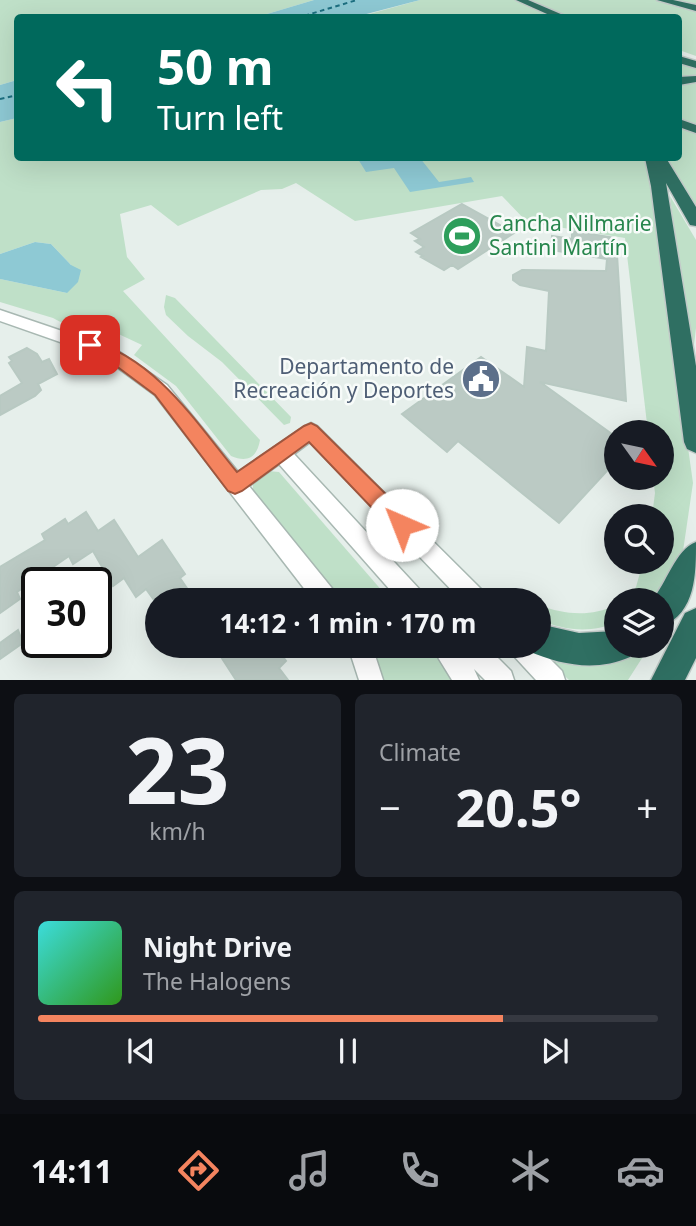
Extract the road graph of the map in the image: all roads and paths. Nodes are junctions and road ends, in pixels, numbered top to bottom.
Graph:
1 (661, 0) edge
2 (526, 2) edge
3 (696, 8) edge
4 (548, 14) edge
5 (556, 14) edge
6 (653, 161) edge
7 (661, 161) edge
8 (696, 222) edge
9 (0, 315) edge
10 (696, 442) edge
11 (279, 453) junction
12 (235, 485) junction
13 (696, 556) edge
14 (317, 588) edge
15 (401, 588) edge
16 (464, 588) edge
17 (674, 596) edge
18 (696, 624) edge
19 (551, 644) edge
20 (604, 649) edge
21 (364, 658) edge
22 (451, 658) edge
23 (481, 658) edge
24 (532, 658) edge
25 (371, 680) edge
26 (467, 680) edge
27 (502, 680) edge
28 (553, 680) edge
29 (668, 680) edge

1 - 3 highway
2 - 4 highway
2 - 5 highway
6 - 10 highway
7 - 8 highway
9 - 12 street
11 - 12 street
11 - 15 street
11 - 16 street
12 - 14 street
13 - 17 highway
18 - 29 highway
19 - 20 highway
21 - 25 street
22 - 26 street
23 - 27 street
24 - 28 street

